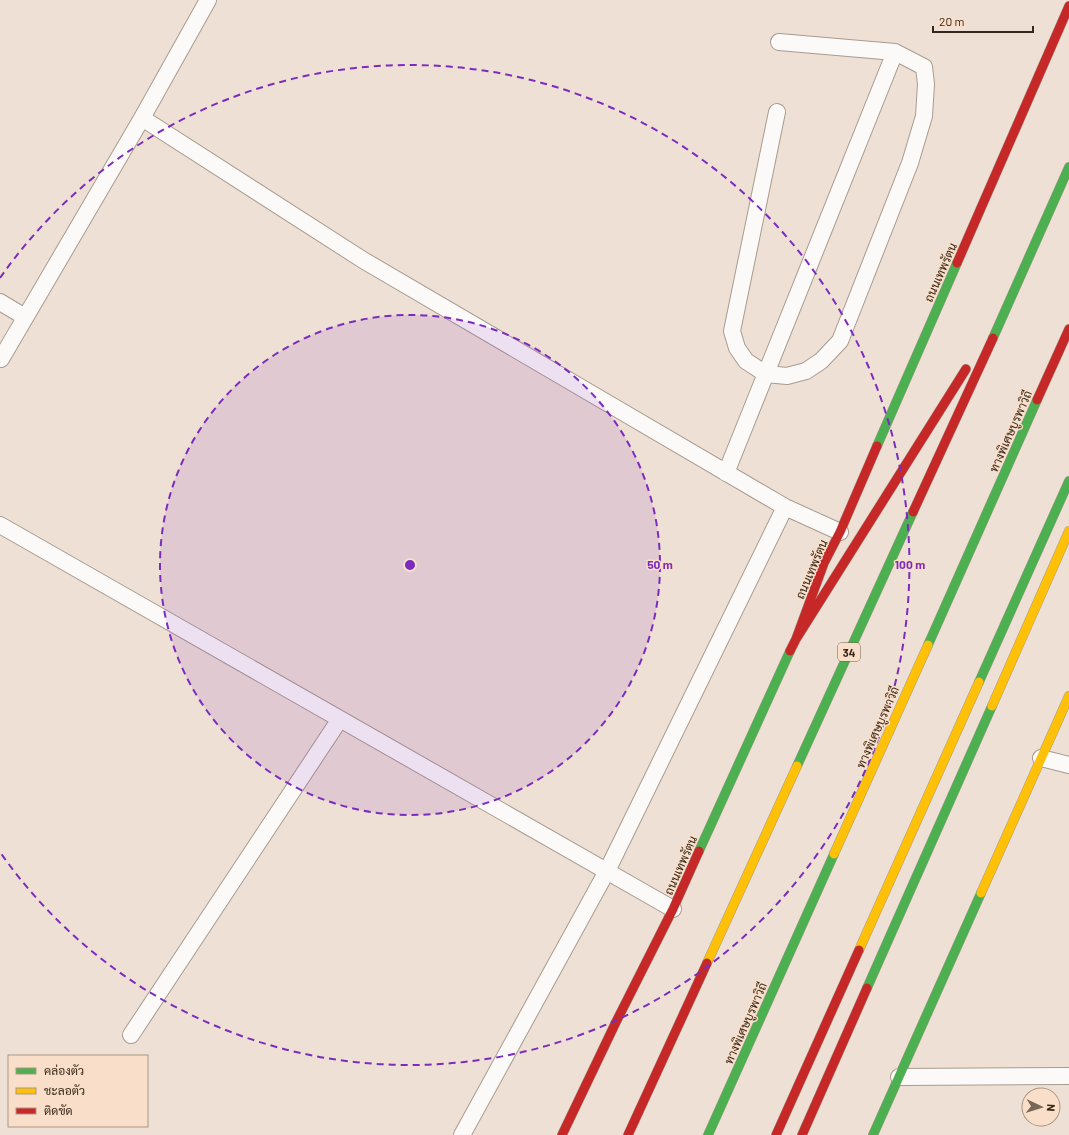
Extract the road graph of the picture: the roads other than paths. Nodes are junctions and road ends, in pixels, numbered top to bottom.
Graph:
1 (208, 0) edge
2 (1069, 6) edge
3 (779, 42) dead end
4 (895, 52) junction
5 (777, 112) dead end
6 (142, 118) junction
7 (1069, 168) edge
8 (1012, 297) junction
9 (0, 302) edge
10 (25, 317) junction
11 (1069, 329) edge
12 (978, 350) dead end
13 (1, 359) dead end
14 (969, 364) dead end
15 (766, 374) junction
16 (726, 473) junction
17 (1069, 482) edge
18 (785, 507) junction
19 (0, 524) edge
20 (1069, 531) edge
21 (840, 532) junction
22 (796, 639) junction
23 (1069, 696) edge
24 (340, 719) junction
25 (1041, 758) junction
26 (1069, 765) edge
27 (607, 871) junction
28 (673, 909) junction
29 (131, 1035) dead end
30 (1069, 1076) edge
31 (899, 1077) junction
32 (462, 1135) edge
33 (562, 1135) edge
34 (628, 1135) edge
35 (708, 1135) edge
36 (776, 1135) edge
37 (802, 1135) edge
38 (873, 1135) edge

1 - 6 lane
2 - 21 main road, ถนนเทพรัตน
3 - 4 lane
4 - 15 lane
4 - 15 lane
5 - 15 lane
6 - 10 lane
6 - 16 lane
7 - 8 main road, 34
8 - 12 main road
8 - 34 main road, 34
9 - 10 lane
10 - 13 lane
11 - 35 main road, ทางพิเศษบูรพาวิถี
14 - 22 main road
15 - 16 lane
16 - 18 lane
17 - 36 main road
18 - 21 lane
18 - 27 lane
19 - 24 lane
20 - 37 main road
21 - 22 main road, ถนนเทพรัตน
22 - 28 main road, ถนนเทพรัตน
23 - 25 main road
24 - 27 lane
24 - 29 lane
25 - 26 lane
25 - 31 main road
27 - 28 lane
27 - 32 lane
28 - 33 main road, ถนนเทพรัตน
30 - 31 lane
31 - 38 main road

